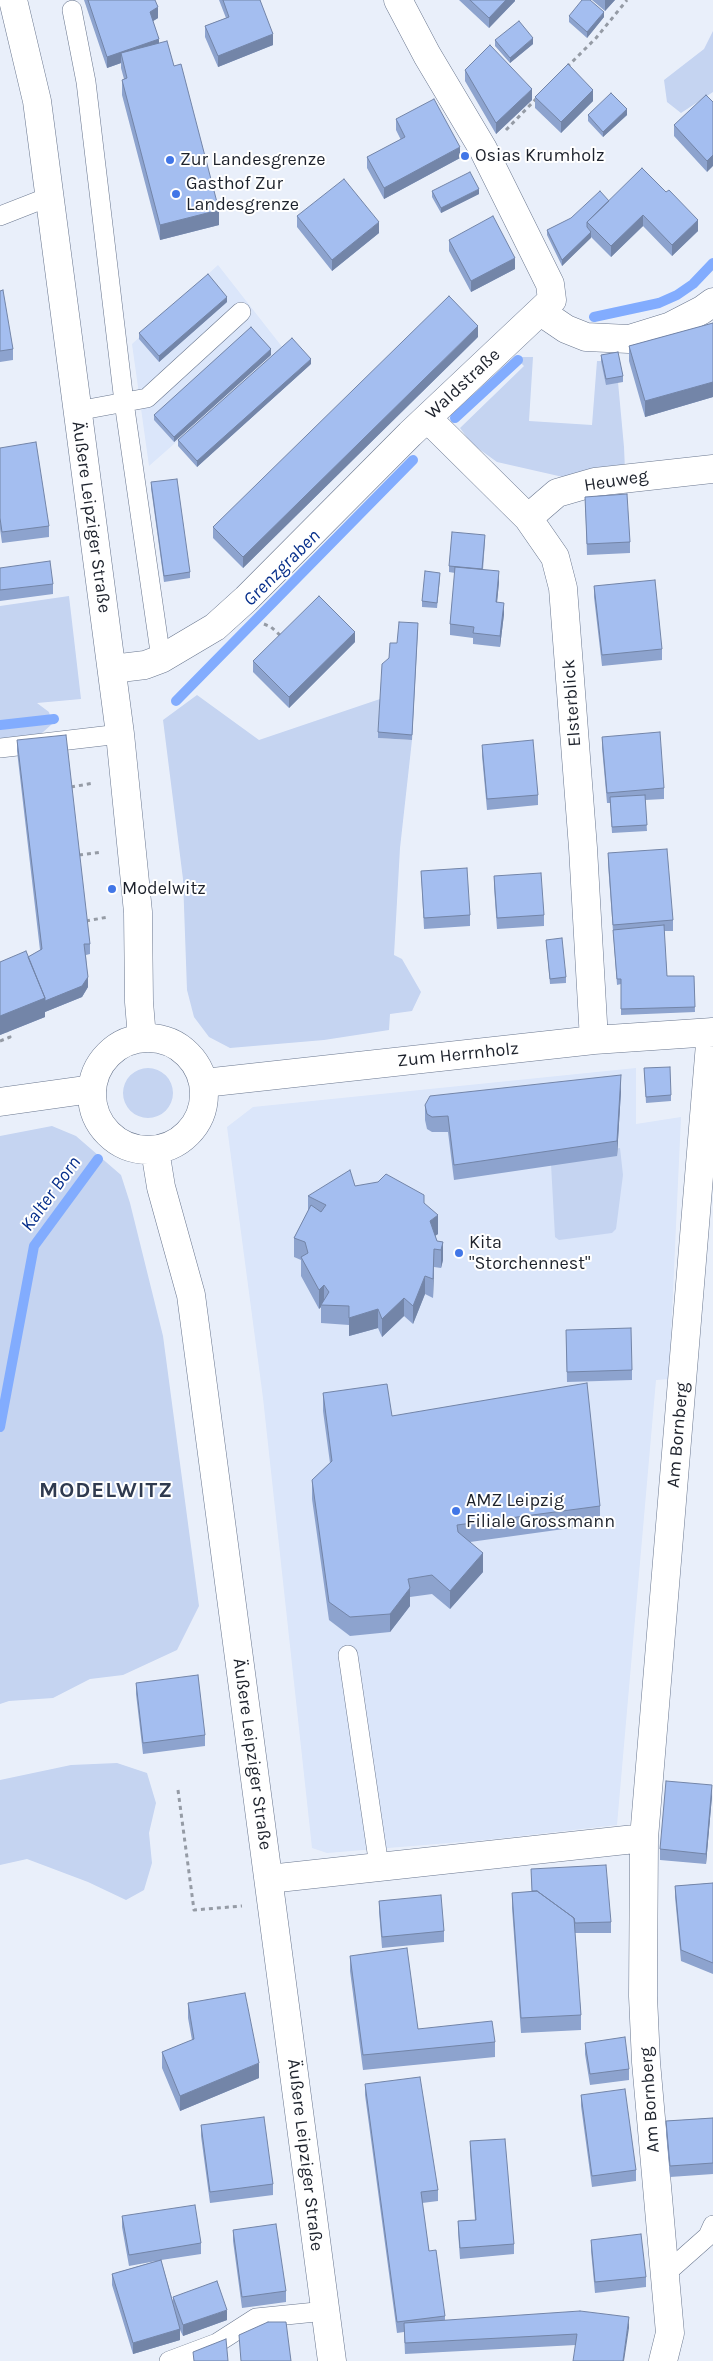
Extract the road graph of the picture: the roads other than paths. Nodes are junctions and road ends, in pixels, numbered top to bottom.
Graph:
1 (13, 0) edge
2 (398, 0) edge
3 (72, 10) dead end
4 (51, 196) junction
5 (0, 216) edge
6 (713, 302) edge
7 (240, 312) dead end
8 (541, 312) junction
9 (124, 402) junction
10 (77, 411) junction
11 (427, 418) junction
12 (713, 469) edge
13 (528, 518) junction
14 (161, 659) junction
15 (112, 669) junction
16 (120, 734) junction
17 (0, 748) edge
18 (712, 1032) edge
19 (142, 1038) junction
20 (594, 1040) junction
21 (204, 1083) junction
22 (92, 1089) junction
23 (0, 1102) edge
24 (155, 1150) junction
25 (348, 1656) dead end
26 (644, 1838) junction
27 (379, 1866) junction
28 (271, 1892) junction
29 (713, 2225) edge
30 (664, 2275) junction
31 (326, 2311) junction
32 (169, 2361) edge
33 (332, 2361) edge
34 (663, 2361) edge

1 - 4 street, Äußere Leipziger Straße
2 - 8 street, Waldstraße
3 - 9 lane
4 - 5 lane
4 - 10 street, Äußere Leipziger Straße
6 - 8 street
7 - 9 lane
8 - 11 street, Waldstraße
9 - 10 lane
9 - 14 lane
10 - 15 street, Äußere Leipziger Straße
11 - 13 street, Elsterblick
11 - 14 street, Waldstraße
12 - 13 street, Heuweg
13 - 20 street, Elsterblick
14 - 15 street, Waldstraße
15 - 16 street, Äußere Leipziger Straße
16 - 17 lane
16 - 19 street, Äußere Leipziger Straße
18 - 20 street, Zum Herrnholz
18 - 26 street, Am Bornberg
19 - 21 street
19 - 22 street
20 - 21 street, Zum Herrnholz
21 - 24 street
22 - 23 street
22 - 24 street
24 - 28 street, Äußere Leipziger Straße
25 - 27 lane
26 - 27 street
26 - 30 street, Am Bornberg
27 - 28 street
28 - 31 street, Äußere Leipziger Straße
29 - 30 lane
30 - 34 street, Am Bornberg
31 - 32 lane
31 - 33 street, Äußere Leipziger Straße

